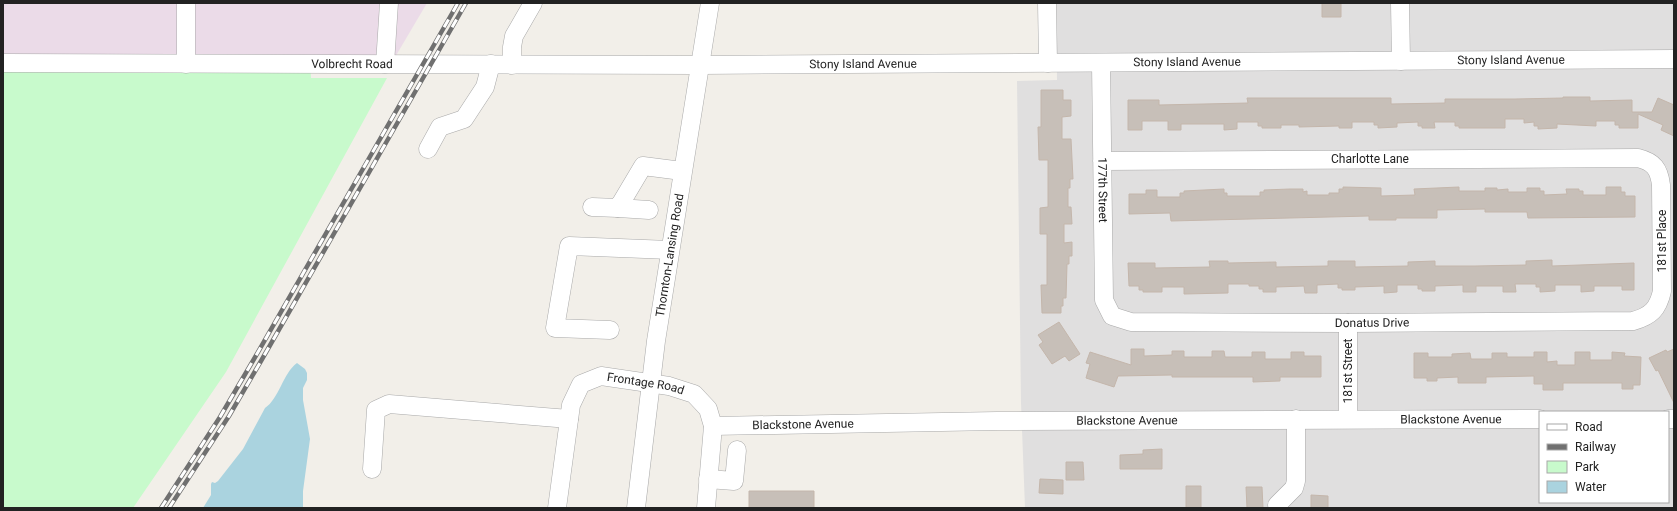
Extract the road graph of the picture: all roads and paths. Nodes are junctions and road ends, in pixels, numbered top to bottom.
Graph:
1 (186, 3) edge
2 (389, 3) edge
3 (533, 3) edge
4 (710, 3) edge
5 (1047, 3) edge
6 (1400, 3) edge
7 (1674, 60) edge
8 (1401, 61) junction
9 (3, 63) edge
10 (1048, 63) junction
11 (1101, 63) junction
12 (186, 64) junction
13 (385, 64) junction
14 (490, 64) junction
15 (512, 64) junction
16 (700, 65) junction
17 (428, 149) dead end
18 (1638, 158) joint
19 (1102, 161) junction
20 (682, 170) junction
21 (592, 207) dead end
22 (618, 208) junction
23 (649, 210) dead end
24 (1668, 238) edge
25 (670, 250) junction
26 (1112, 316) joint
27 (1633, 321) joint
28 (1348, 323) junction
29 (610, 330) dead end
30 (651, 383) junction
31 (569, 419) junction
32 (1296, 419) junction
33 (1348, 419) junction
34 (1539, 419) edge
35 (713, 426) junction
36 (738, 450) dead end
37 (372, 469) dead end
38 (708, 479) junction
39 (1277, 505) dead end
40 (557, 508) edge
41 (636, 508) edge
42 (706, 508) edge

1 - 12 street
2 - 13 street
3 - 15 street
4 - 16 street, Thornton-Lansing Road
5 - 10 street
6 - 8 street
7 - 8 street, Stony Island Avenue
8 - 11 street, Stony Island Avenue
9 - 12 street, Volbrecht Road
10 - 11 street, Stony Island Avenue
10 - 16 street, Stony Island Avenue
11 - 19 street, 177th Street
12 - 13 street, Volbrecht Road
13 - 14 street, Volbrecht Road
14 - 15 street, Volbrecht Road
14 - 17 street
15 - 16 street, Volbrecht Road
16 - 20 street, Thornton-Lansing Road
18 - 19 street, Charlotte Lane
18 - 24 street, 181st Place
19 - 26 street, 177th Street
20 - 22 street
20 - 25 street, Thornton-Lansing Road
21 - 22 street
22 - 23 street
24 - 27 street, 181st Place
25 - 29 street
25 - 30 street, Thornton-Lansing Road
26 - 28 street, Donatus Drive
27 - 28 street, Donatus Drive
28 - 33 street, 181st Street
30 - 31 street, Frontage Road
30 - 35 street, Frontage Road
30 - 41 street, Thornton-Lansing Road
31 - 37 street
31 - 40 street, Frontage Road
32 - 33 street, Blackstone Avenue
32 - 35 street, Blackstone Avenue
32 - 39 street
33 - 34 street, Blackstone Avenue
35 - 38 street, Frontage Road
36 - 38 street
38 - 42 street, Frontage Road

